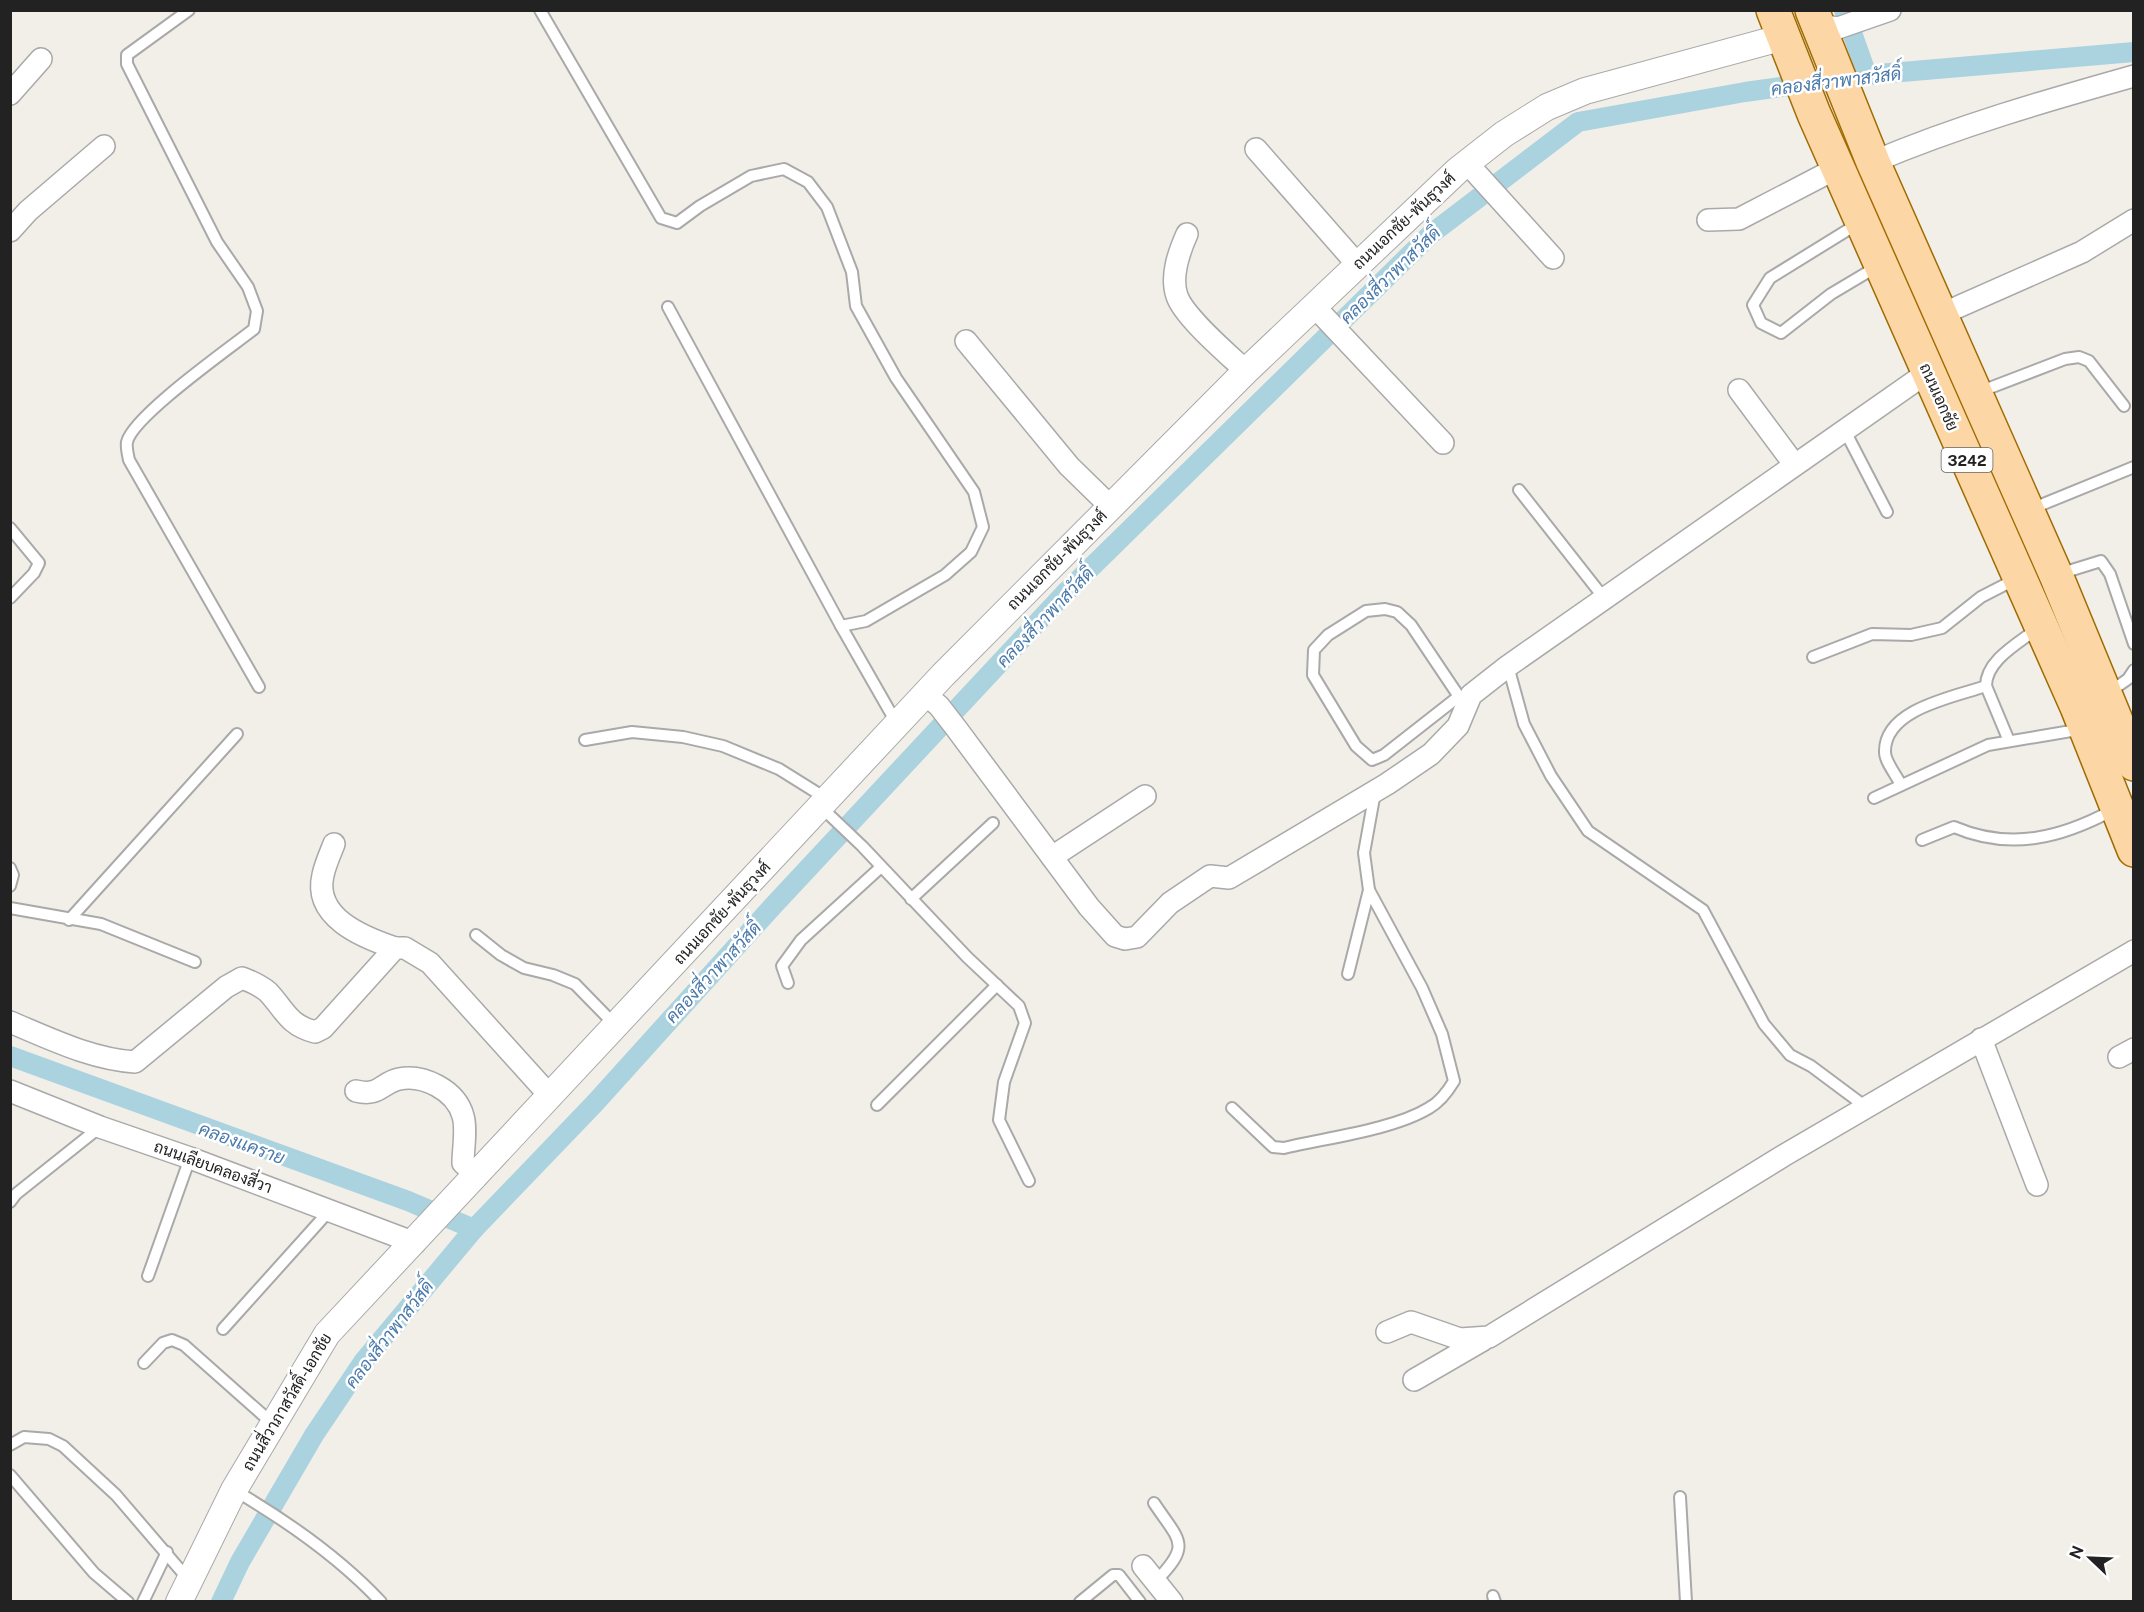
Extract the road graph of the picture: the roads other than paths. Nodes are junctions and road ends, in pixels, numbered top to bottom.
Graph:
1 (189, 10) edge
2 (540, 10) edge
3 (1890, 10) edge
4 (1823, 28) edge
5 (1783, 36) edge
6 (41, 59) dead end
7 (2133, 76) edge
8 (10, 94) edge
9 (104, 146) dead end
10 (1256, 149) dead end
11 (1873, 162) junction
12 (1839, 167) junction
13 (1473, 169) junction
14 (1708, 220) dead end
15 (2133, 220) edge
16 (1862, 221) junction
17 (10, 231) edge
18 (1187, 234) dead end
19 (1553, 258) dead end
20 (1357, 264) junction
21 (1881, 264) junction
22 (668, 307) dead end
23 (1320, 312) junction
24 (1942, 314) junction
25 (966, 341) dead end
26 (1003, 365) dead end
27 (1246, 371) junction
28 (1928, 372) junction
29 (1740, 390) dead end
30 (1977, 393) junction
31 (2124, 406) dead end
32 (1844, 429) junction
33 (1443, 443) dead end
34 (1794, 464) junction
35 (2133, 467) edge
36 (1519, 490) dead end
37 (1114, 502) junction
38 (2028, 510) junction
39 (1887, 512) dead end
40 (10, 528) edge
41 (2056, 575) junction
42 (2019, 577) junction
43 (10, 598) edge
44 (1604, 598) junction
45 (841, 626) junction
46 (2040, 627) junction
47 (2133, 644) edge
48 (1813, 657) dead end
49 (1508, 666) junction
50 (2133, 670) edge
51 (1986, 686) junction
52 (259, 687) dead end
53 (2104, 695) junction
54 (932, 700) junction
55 (1462, 702) junction
56 (897, 725) junction
57 (2086, 729) junction
58 (237, 734) dead end
59 (585, 740) dead end
60 (2009, 741) junction
61 (2133, 764) edge
62 (1902, 785) junction
63 (1376, 791) junction
64 (1145, 796) dead end
65 (1874, 798) dead end
66 (2116, 808) junction
67 (827, 809) junction
68 (993, 823) dead end
69 (1922, 840) dead end
70 (334, 844) dead end
71 (2133, 850) edge
72 (1052, 857) junction
73 (881, 867) junction
74 (10, 868) edge
75 (10, 886) edge
76 (1369, 890) junction
77 (911, 899) junction
78 (10, 908) edge
79 (69, 920) junction
80 (476, 935) dead end
81 (395, 948) junction
82 (2133, 951) edge
83 (195, 962) dead end
84 (1348, 974) dead end
85 (788, 983) dead end
86 (997, 985) junction
87 (10, 1022) edge
88 (616, 1027) junction
89 (1981, 1039) junction
90 (10, 1091) edge
91 (356, 1091) dead end
92 (551, 1096) junction
93 (877, 1104) dead end
94 (1866, 1107) junction
95 (1232, 1108) dead end
96 (100, 1127) junction
97 (190, 1158) junction
98 (1029, 1181) dead end
99 (469, 1185) junction
100 (2037, 1185) dead end
101 (10, 1202) edge
102 (330, 1210) junction
103 (422, 1235) junction
104 (148, 1276) dead end
105 (223, 1329) dead end
106 (1387, 1332) dead end
107 (1489, 1337) junction
108 (144, 1363) dead end
109 (1414, 1380) dead end
110 (272, 1423) junction
111 (10, 1445) edge
112 (10, 1475) edge
113 (243, 1495) junction
114 (1680, 1497) dead end
115 (1154, 1503) dead end
116 (166, 1552) junction
117 (1150, 1574) joint
118 (184, 1590) edge
119 (128, 1602) edge
120 (143, 1602) edge
121 (381, 1602) edge
122 (1080, 1602) edge
123 (1140, 1602) edge
124 (1172, 1602) edge
125 (1686, 1602) edge

1 - 52 lane
2 - 45 lane
3 - 4 street
4 - 11 main road, 3242
5 - 12 main road, ถนนเอกชัย / 3242
5 - 13 street, ถนนเอกชัย-พันธุวงศ์
6 - 8 street
7 - 11 street
9 - 17 street
10 - 20 street
11 - 24 main road, 3242
12 - 14 street
12 - 16 main road, ถนนเอกชัย / 3242
13 - 19 street
13 - 20 street, ถนนเอกชัย-พันธุวงศ์
15 - 24 street
16 - 21 main road, ถนนเอกชัย / 3242
16 - 21 lane
18 - 27 street
20 - 23 street, ถนนเอกชัย-พันธุวงศ์
21 - 28 main road, ถนนเอกชัย / 3242
22 - 45 lane
23 - 27 street, ถนนเอกชัย-พันธุวงศ์
23 - 33 street
24 - 30 main road, 3242
25 - 37 street
26 - 37 street
27 - 37 street, ถนนเอกชัย-พันธุวงศ์
28 - 32 street
28 - 42 main road, ถนนเอกชัย / 3242
29 - 34 street
30 - 31 lane
30 - 38 main road, 3242
32 - 34 street
32 - 39 lane
34 - 44 street
35 - 38 lane
36 - 44 lane
37 - 54 street, ถนนเอกชัย-พันธุวงศ์
38 - 41 main road, 3242
40 - 43 lane
41 - 47 lane
41 - 53 main road, 3242
42 - 46 main road, ถนนเอกชัย / 3242
42 - 48 lane
44 - 49 street
45 - 56 lane
46 - 51 lane
46 - 57 main road, ถนนเอกชัย / 3242
49 - 55 street
49 - 94 lane
50 - 53 lane
51 - 60 lane
51 - 62 lane
53 - 61 main road, 3242
54 - 56 street, ถนนเอกชัย-พันธุวงศ์
54 - 72 street
55 - 55 lane
55 - 63 street
56 - 67 street, ถนนเอกชัย-พันธุวงศ์
57 - 60 lane
57 - 66 main road, ถนนเอกชัย / 3242
58 - 79 lane
59 - 67 lane
60 - 62 lane
62 - 65 lane
63 - 72 street
63 - 76 lane
64 - 72 street
66 - 69 lane
66 - 71 main road, ถนนเอกชัย / 3242
67 - 73 lane
67 - 88 street, ถนนเอกชัย-พันธุวงศ์
68 - 77 lane
70 - 81 street
73 - 77 lane
73 - 85 lane
74 - 75 lane
76 - 84 lane
76 - 95 lane
77 - 86 lane
78 - 79 lane
79 - 83 lane
80 - 88 lane
81 - 87 street
81 - 92 street
82 - 89 street
86 - 93 lane
86 - 98 lane
88 - 92 street, ถนนเอกชัย-พันธุวงศ์
89 - 94 street
89 - 100 street
90 - 96 street, ถนนเลียบคลองสี่วา
91 - 99 street
92 - 99 street, ถนนเอกชัย-พันธุวงศ์
94 - 107 street
96 - 97 street, ถนนเลียบคลองสี่วา
96 - 101 lane
97 - 102 street, ถนนเลียบคลองสี่วา
97 - 104 lane
99 - 103 street, ถนนเอกชัย-พันธุวงศ์
102 - 103 street, ถนนเลียบคลองสี่วา
102 - 105 lane
103 - 110 street, ถนนสี่วาภาสวัสดิ์-เอกชัย
106 - 107 street
107 - 109 street
108 - 110 lane
110 - 113 street, ถนนสี่วาภาสวัสดิ์-เอกชัย
111 - 116 lane
112 - 119 lane
113 - 118 street, ถนนสี่วาภาสวัสดิ์-เอกชัย
113 - 121 lane
114 - 125 lane
115 - 117 lane
116 - 118 lane
116 - 120 lane
117 - 124 street
122 - 123 lane

